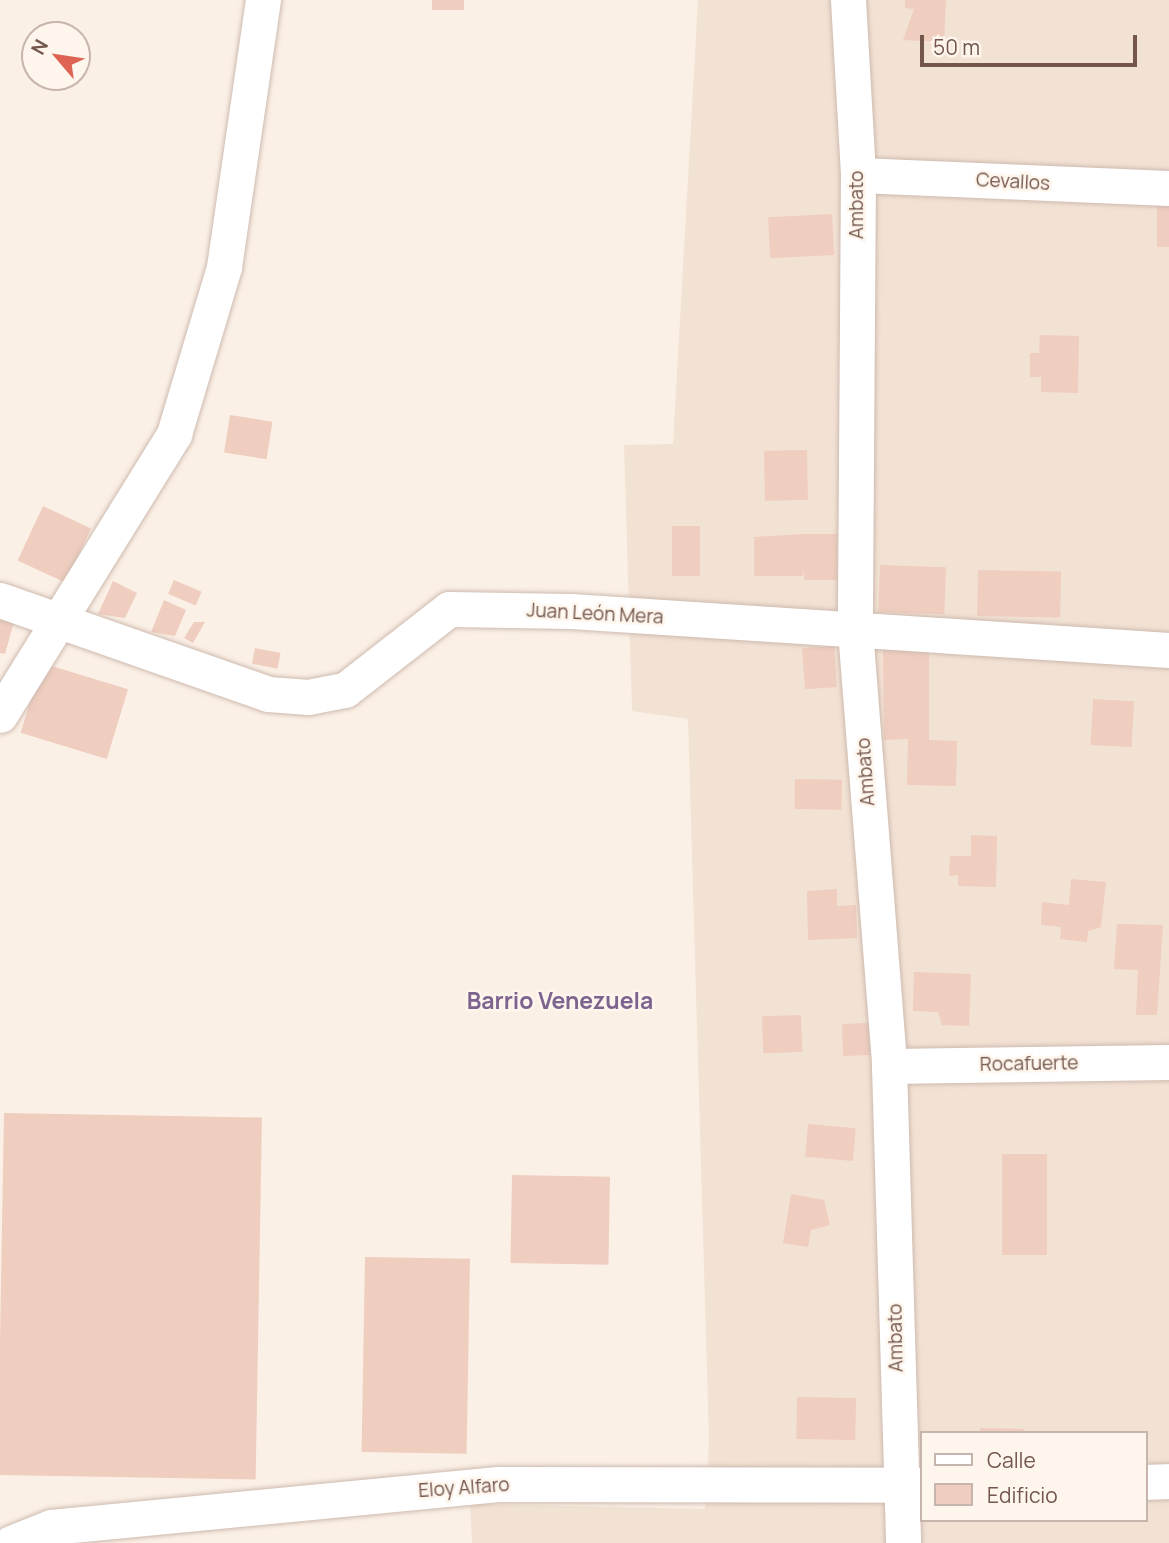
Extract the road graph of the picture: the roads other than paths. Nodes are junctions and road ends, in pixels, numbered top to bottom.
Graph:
1 (263, 0) edge
2 (848, 0) edge
3 (858, 175) junction
4 (1169, 188) edge
5 (0, 600) edge
6 (61, 622) junction
7 (855, 630) junction
8 (1169, 650) edge
9 (0, 715) edge
10 (1169, 1062) edge
11 (888, 1066) junction
12 (1169, 1481) edge
13 (1148, 1482) edge
14 (910, 1485) edge
15 (11, 1543) edge
16 (903, 1543) edge

1 - 6 street
2 - 3 street, Ambato
3 - 4 street, Cevallos
3 - 7 street, Ambato
5 - 6 street, Juan León Mera
6 - 7 street, Juan León Mera
6 - 9 street
7 - 8 street, Juan León Mera
7 - 11 street, Ambato
10 - 11 street, Rocafuerte
11 - 14 street, Ambato
12 - 13 street
14 - 15 street, Eloy Alfaro
14 - 16 street, Ambato

